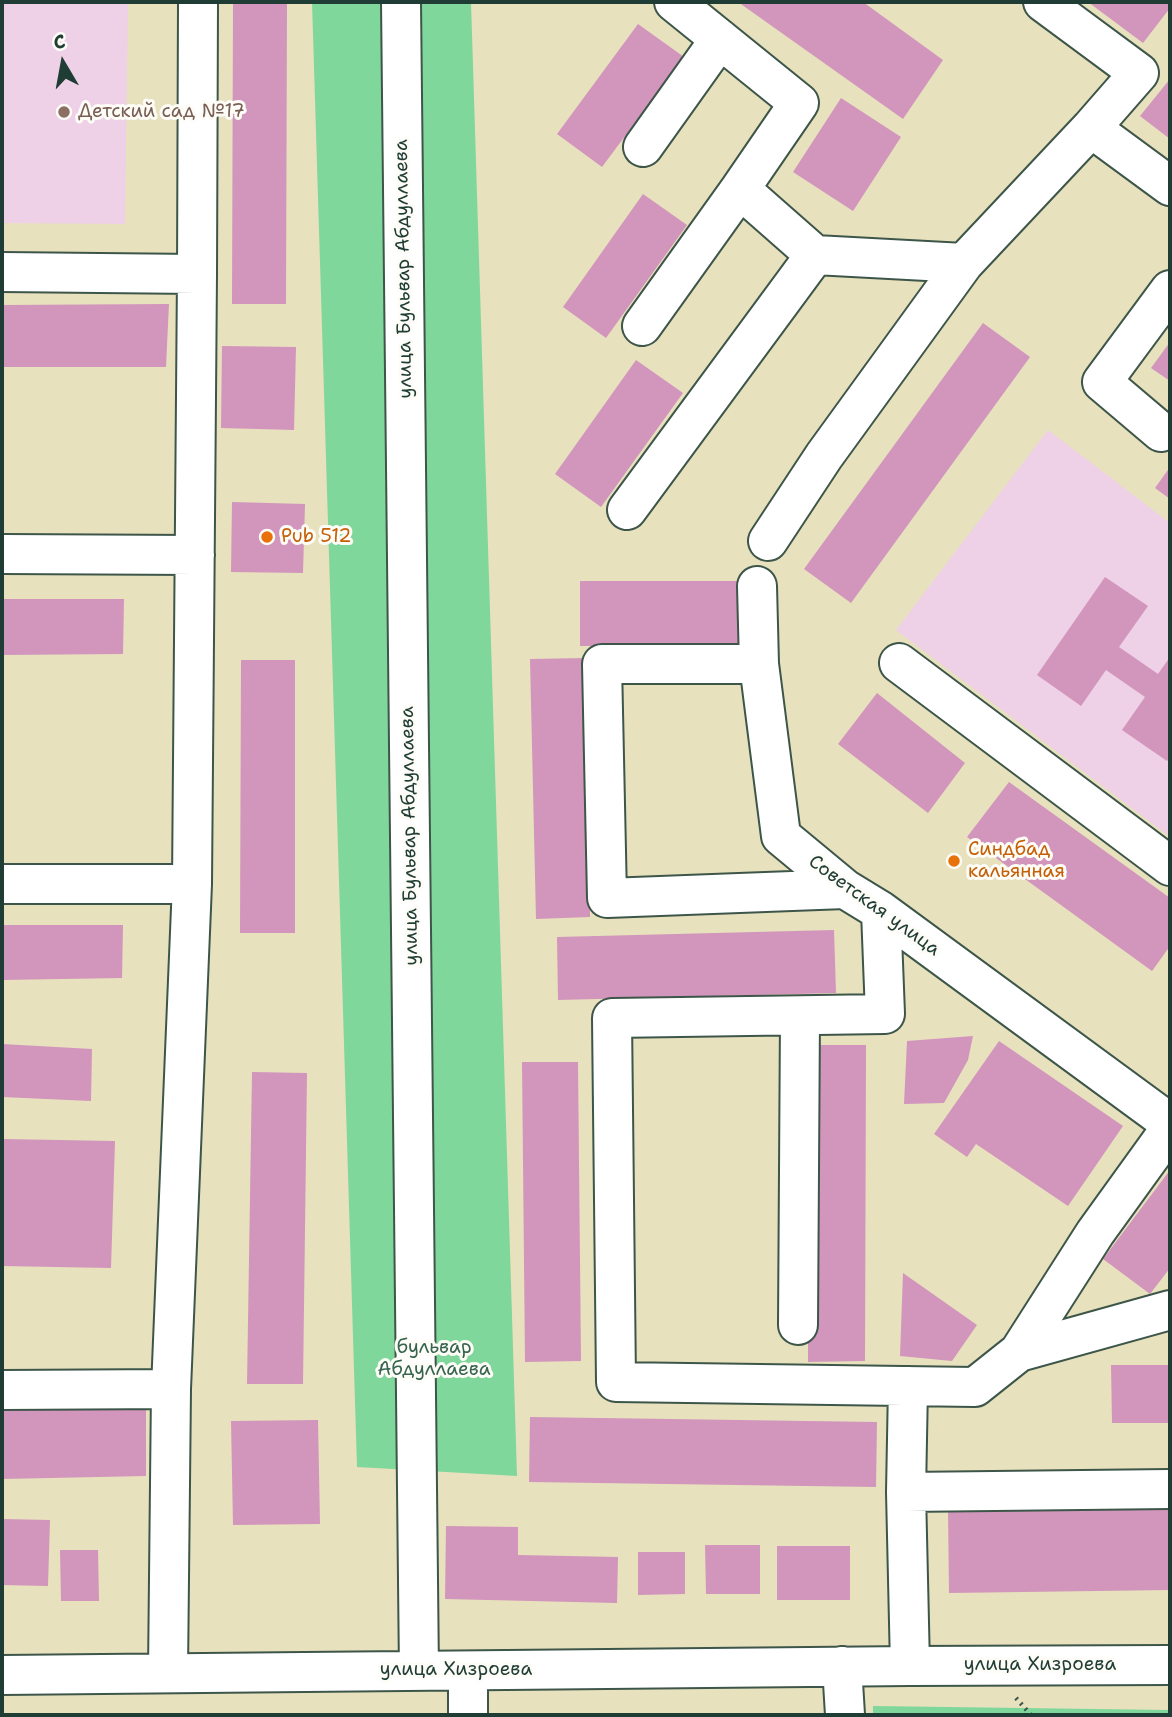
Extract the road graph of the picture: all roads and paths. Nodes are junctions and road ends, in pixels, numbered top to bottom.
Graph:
1 (198, 2) edge
2 (401, 2) edge
3 (674, 2) edge
4 (1043, 2) edge
5 (720, 39) junction
6 (1091, 128) junction
7 (643, 147) dead end
8 (1170, 186) edge
9 (740, 189) junction
10 (815, 256) junction
11 (964, 263) junction
12 (2, 272) edge
13 (197, 274) junction
14 (1170, 290) edge
15 (642, 326) dead end
16 (1161, 432) dead end
17 (627, 510) dead end
18 (768, 541) dead end
19 (2, 554) edge
20 (195, 555) junction
21 (757, 586) dead end
22 (899, 663) dead end
23 (759, 664) junction
24 (1170, 866) edge
25 (2, 884) edge
26 (192, 884) junction
27 (845, 889) junction
28 (881, 911) junction
29 (800, 1016) junction
30 (1170, 1126) edge
31 (1170, 1310) edge
32 (798, 1325) dead end
33 (1018, 1352) junction
34 (908, 1387) junction
35 (171, 1389) junction
36 (2, 1390) edge
37 (1156, 1489) edge
38 (905, 1492) junction
39 (1170, 1665) edge
40 (842, 1666) junction
41 (910, 1666) junction
42 (419, 1671) junction
43 (468, 1671) junction
44 (168, 1672) junction
45 (2, 1675) edge
46 (468, 1715) edge
47 (845, 1715) edge

1 - 13 street
2 - 42 street, улица Бульвар Абдуллаева
3 - 5 street
4 - 6 street
5 - 7 street
5 - 9 street
6 - 8 street
6 - 11 street
9 - 10 street
9 - 15 street
10 - 11 street
10 - 17 street
11 - 18 street
12 - 13 street
13 - 20 street
14 - 16 street
19 - 20 street
20 - 26 street
21 - 23 street, Советская улица
22 - 24 street
23 - 27 street, Советская улица
23 - 27 street
25 - 26 street
26 - 35 street
27 - 28 street, Советская улица
28 - 29 street
28 - 30 street, Советская улица
29 - 32 street
29 - 34 street, Советская улица
30 - 33 street, Советская улица
31 - 33 street
33 - 34 street, Советская улица
34 - 38 street
35 - 36 street
35 - 44 street
37 - 38 street
38 - 41 street
39 - 41 street, улица Хизроева
40 - 41 street, улица Хизроева
40 - 43 street, улица Хизроева
40 - 47 street
42 - 43 street, улица Хизроева
42 - 44 street, улица Хизроева
43 - 46 street
44 - 45 street, улица Хизроева

